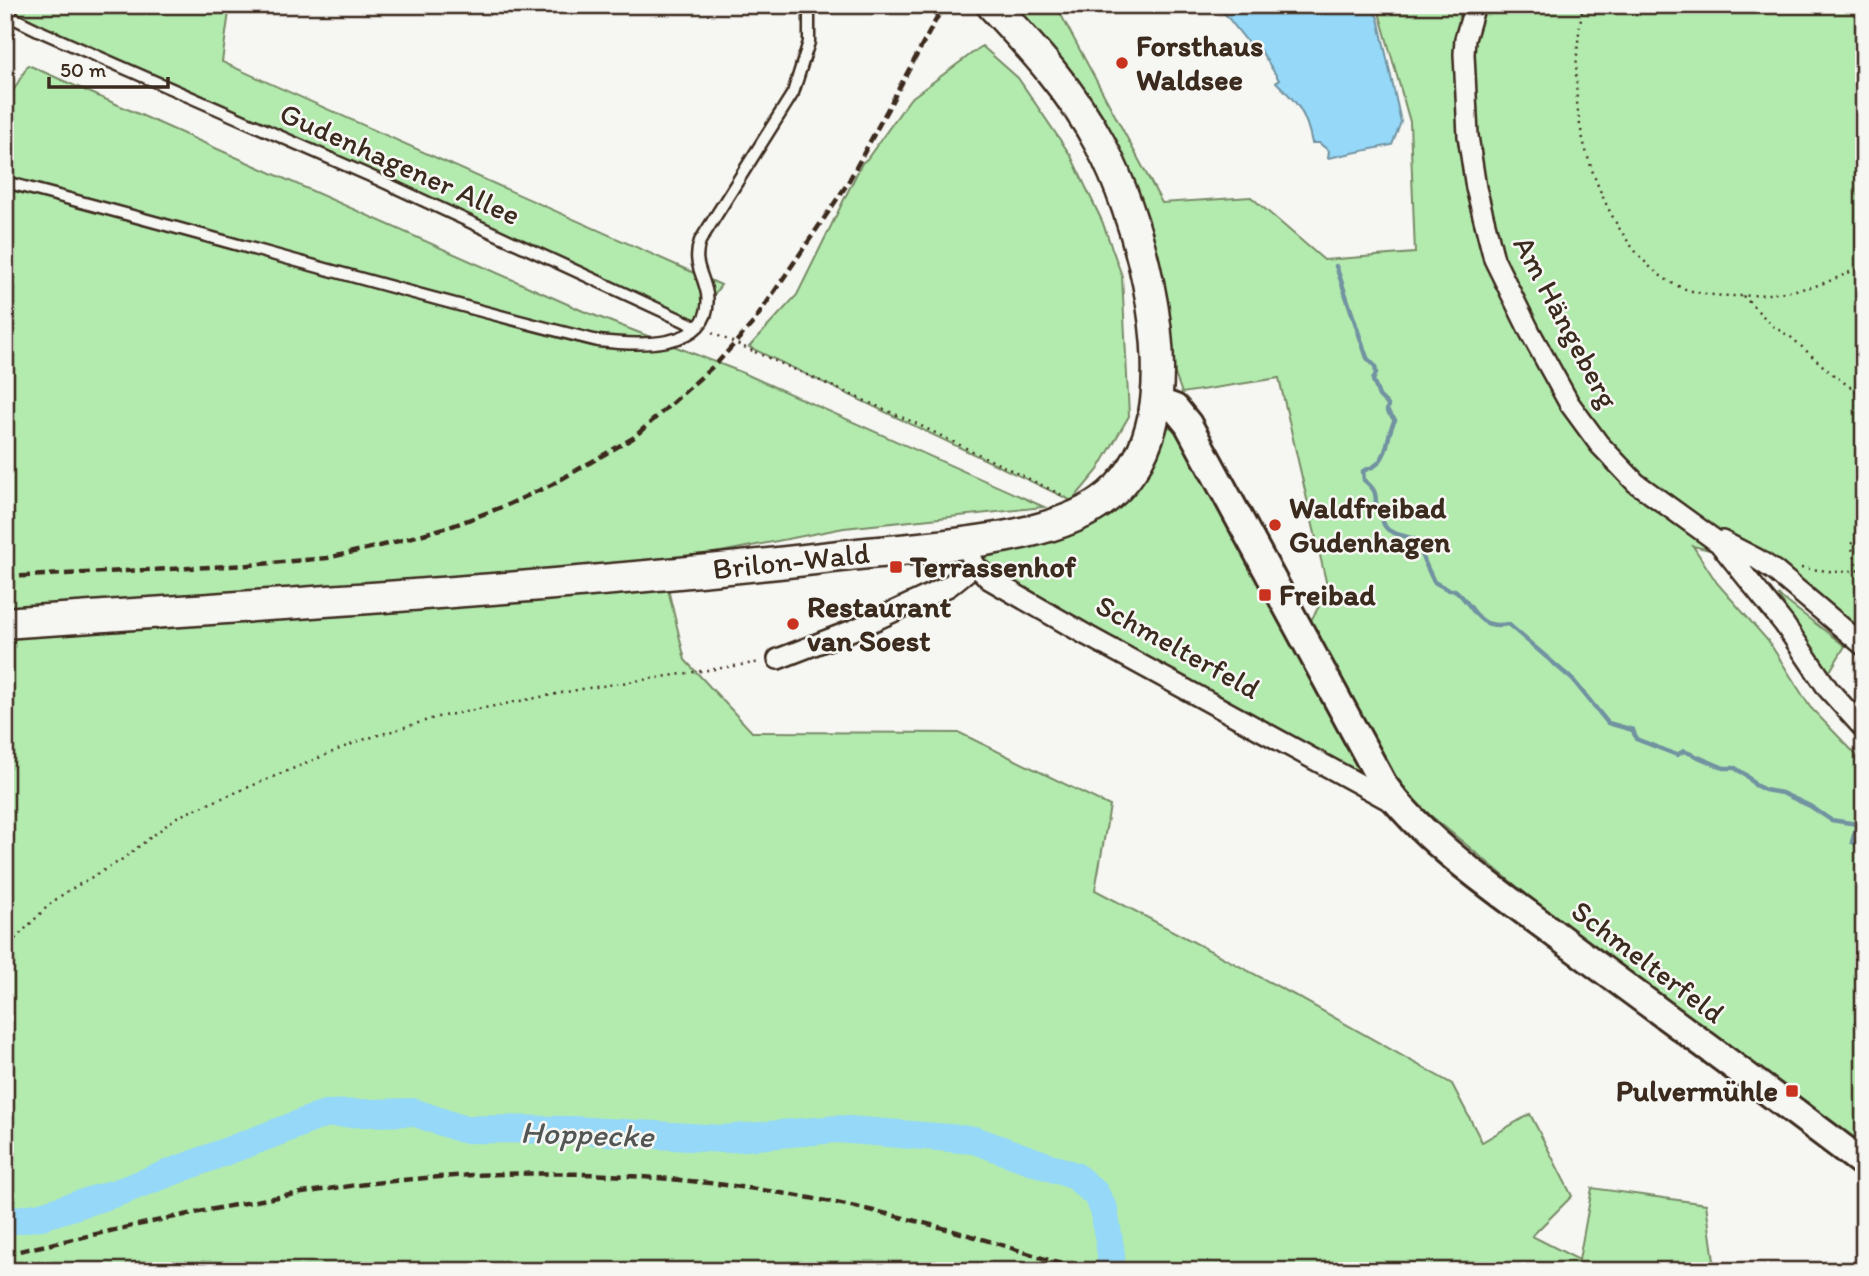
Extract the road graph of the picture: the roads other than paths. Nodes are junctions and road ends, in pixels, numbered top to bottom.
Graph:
1 (808, 5) edge
2 (992, 5) edge
3 (1475, 5) edge
4 (5, 14) edge
5 (5, 182) edge
6 (697, 327) junction
7 (1156, 401) junction
8 (1712, 536) junction
9 (5, 623) edge
10 (1864, 646) edge
11 (778, 659) road end
12 (1864, 729) edge
13 (1398, 805) junction
14 (1864, 1164) edge

1 - 6 lane
2 - 7 main road, Brilon-Wald
3 - 8 street, Am Hängeberg
4 - 6 lane, Gudenhagener Allee
5 - 6 lane
7 - 9 main road, Brilon-Wald
7 - 13 main road, Schmelterfeld
8 - 10 street
8 - 12 street, Am Hängeberg
11 - 13 street, Schmelterfeld
13 - 14 main road, Schmelterfeld

